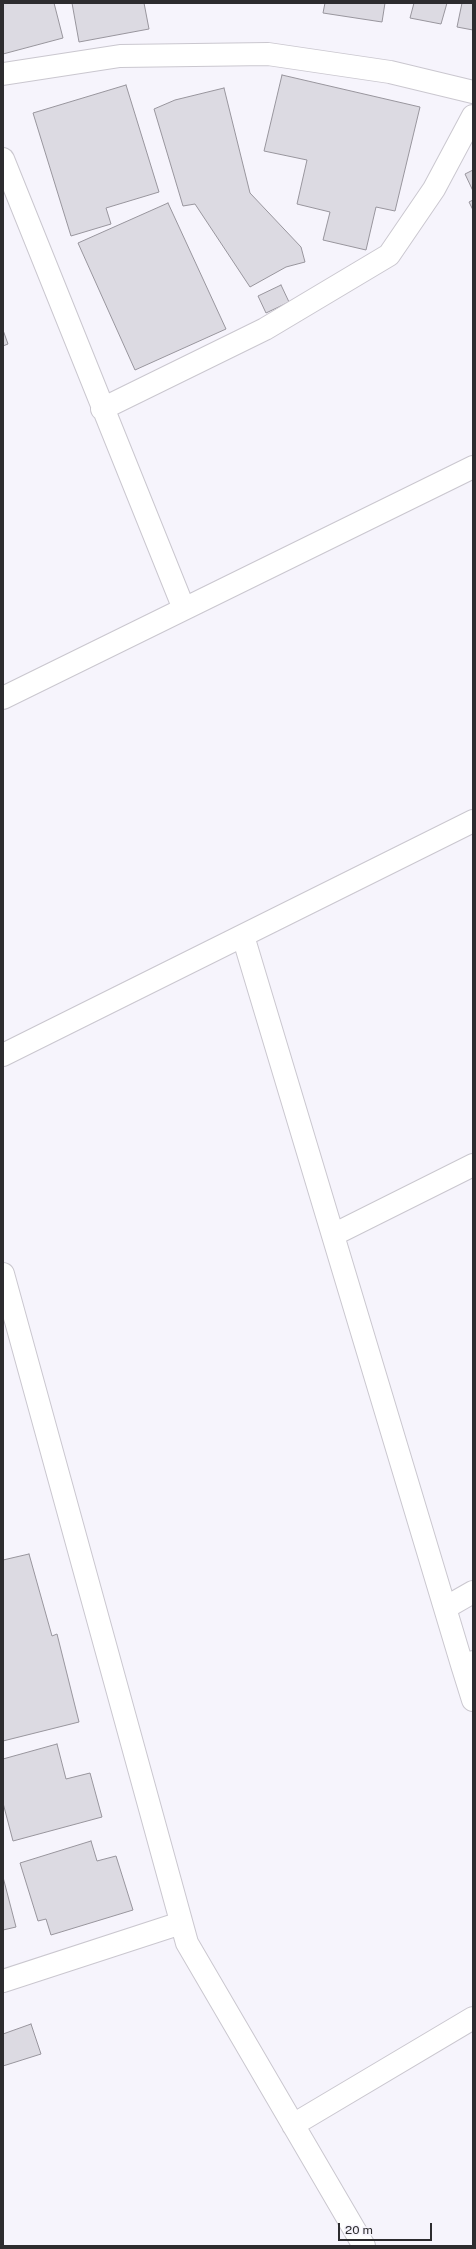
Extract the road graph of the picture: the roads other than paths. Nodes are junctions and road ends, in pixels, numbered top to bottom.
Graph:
1 (3, 74) edge
2 (473, 92) edge
3 (473, 116) edge
4 (3, 159) edge
5 (102, 410) junction
6 (473, 467) edge
7 (184, 609) junction
8 (3, 698) edge
9 (473, 821) edge
10 (243, 936) junction
11 (3, 1055) edge
12 (473, 1166) edge
13 (333, 1234) junction
14 (3, 1274) edge
15 (473, 1592) edge
16 (445, 1608) junction
17 (468, 1665) edge
18 (473, 1700) edge
19 (181, 1923) junction
20 (3, 1981) edge
21 (473, 2018) edge
22 (293, 2125) junction
23 (364, 2246) edge

1 - 2 street
3 - 5 street
4 - 5 street
5 - 7 street
6 - 7 street
7 - 8 street
9 - 10 street
10 - 11 street
10 - 13 street
12 - 13 street
13 - 16 street
14 - 19 street
15 - 16 street
16 - 17 street
17 - 18 street
19 - 20 street
19 - 22 street
21 - 22 street
22 - 23 street

